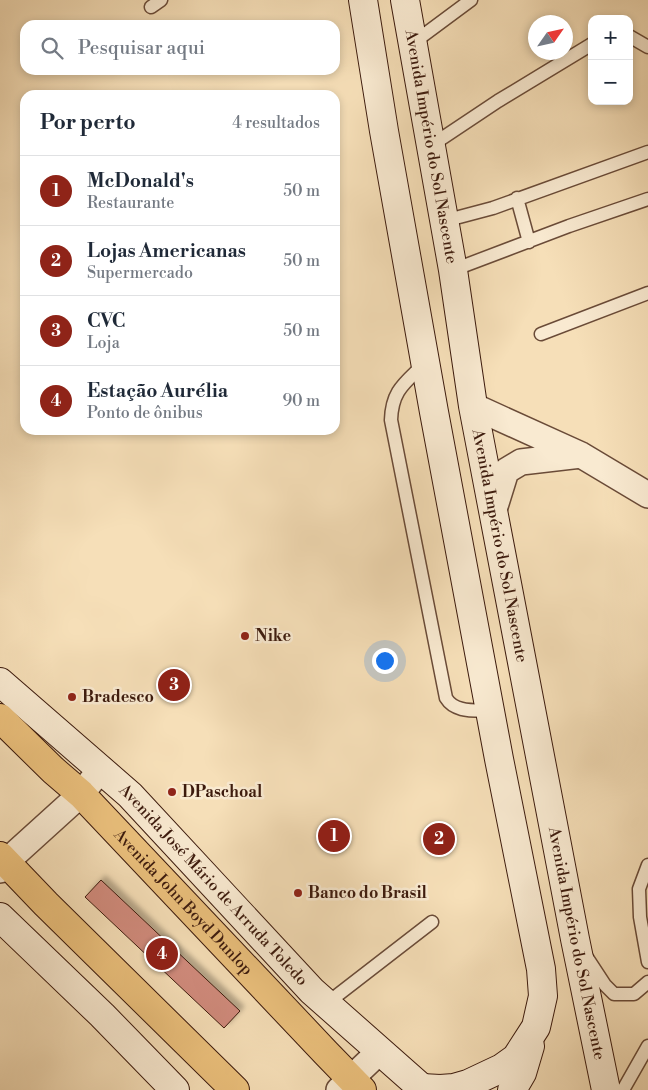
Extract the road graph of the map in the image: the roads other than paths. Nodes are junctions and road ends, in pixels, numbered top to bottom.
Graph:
1 (363, 0) edge
2 (405, 0) edge
3 (471, 0) edge
4 (633, 38) edge
5 (412, 43) junction
6 (588, 46) edge
7 (648, 47) edge
8 (432, 146) junction
9 (648, 152) edge
10 (517, 198) junction
11 (648, 199) edge
12 (444, 221) junction
13 (529, 242) junction
14 (453, 270) junction
15 (648, 293) edge
16 (541, 334) dead end
17 (426, 362) junction
18 (473, 406) junction
19 (581, 455) junction
20 (648, 495) edge
21 (493, 513) junction
22 (0, 682) edge
23 (491, 712) junction
24 (0, 718) edge
25 (100, 769) junction
26 (81, 794) junction
27 (2, 862) edge
28 (648, 866) edge
29 (0, 917) edge
30 (432, 922) dead end
31 (575, 939) junction
32 (648, 962) edge
33 (648, 982) edge
34 (326, 1004) junction
35 (536, 1028) junction
36 (648, 1046) edge
37 (380, 1051) junction
38 (351, 1086) edge
39 (423, 1089) edge
40 (175, 1090) edge
41 (235, 1090) edge
42 (512, 1090) edge
43 (606, 1090) edge
44 (623, 1090) edge

1 - 17 main road
2 - 5 main road, Avenida Império do Sol Nascente
3 - 5 lane
4 - 7 lane
5 - 8 main road, Avenida Império do Sol Nascente
6 - 8 lane
8 - 12 main road, Avenida Império do Sol Nascente
9 - 10 lane
10 - 12 lane
10 - 13 lane
11 - 13 lane
12 - 14 main road, Avenida Império do Sol Nascente
13 - 14 lane
14 - 18 main road, Avenida Império do Sol Nascente
15 - 16 lane
17 - 23 main road
17 - 23 lane
18 - 19 street
18 - 21 main road, Avenida Império do Sol Nascente
19 - 20 street
19 - 21 street
21 - 31 main road, Avenida Império do Sol Nascente
22 - 25 main road, Avenida José Mário de Arruda Toledo
23 - 35 main road
24 - 26 main road, Avenida John Boyd Dunlop
25 - 26 street
25 - 34 main road, Avenida José Mário de Arruda Toledo
26 - 27 street
26 - 38 main road, Avenida John Boyd Dunlop
27 - 41 main road
28 - 32 lane
29 - 40 main road
30 - 34 lane
31 - 33 lane
31 - 43 main road, Avenida Império do Sol Nascente
34 - 37 main road, Avenida José Mário de Arruda Toledo
35 - 39 main road
35 - 42 main road
36 - 44 lane
37 - 38 street
37 - 39 main road, Avenida José Mário de Arruda Toledo

